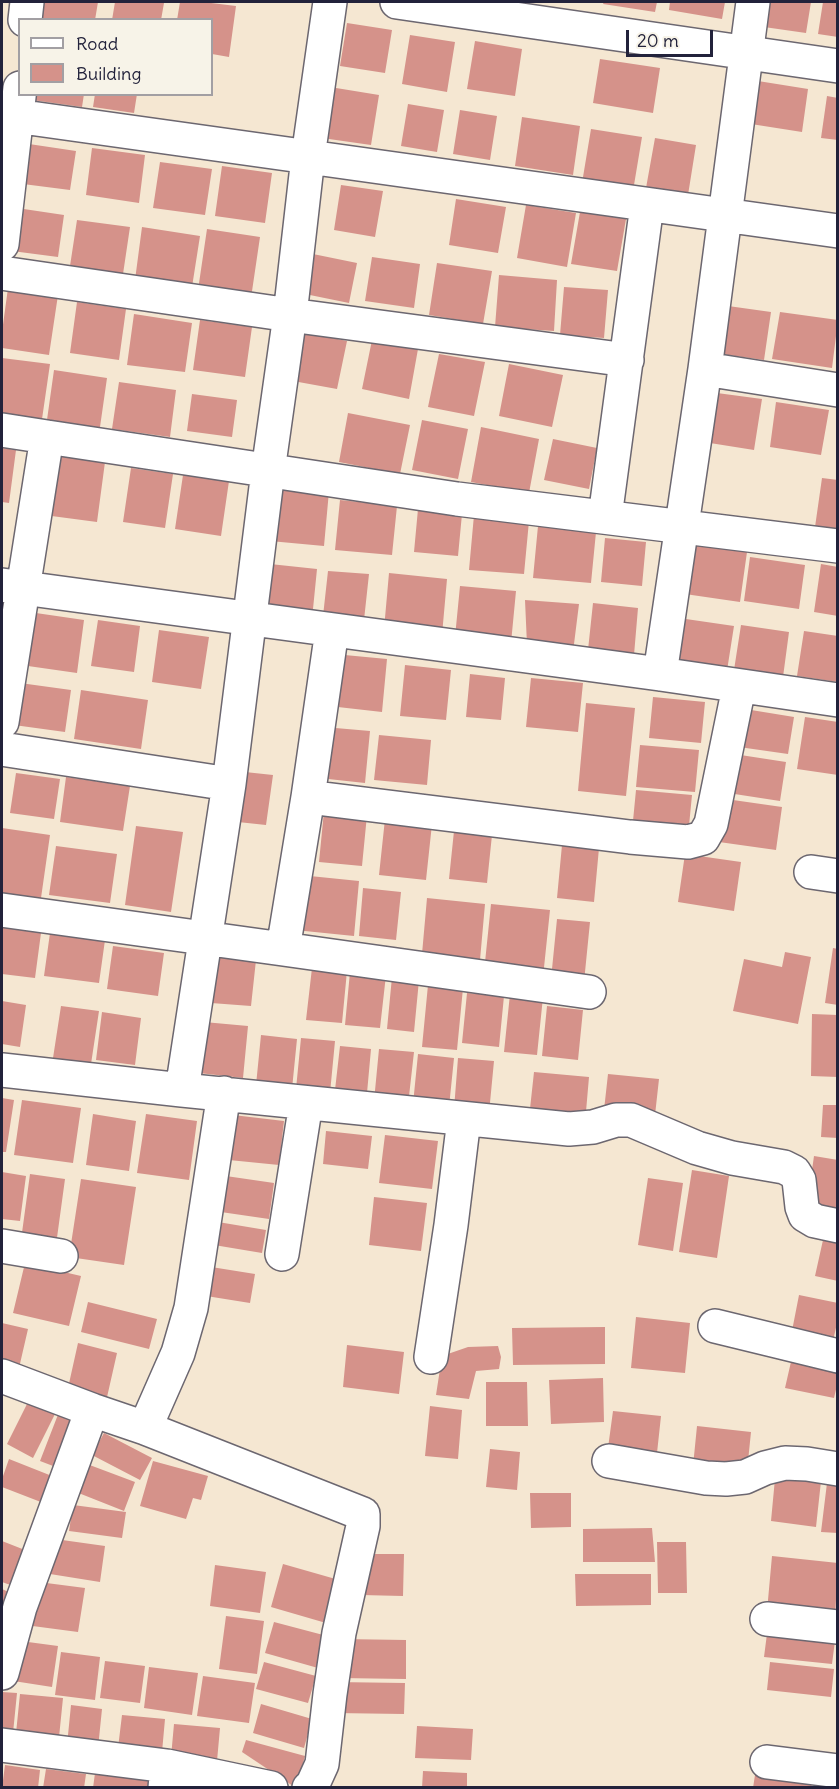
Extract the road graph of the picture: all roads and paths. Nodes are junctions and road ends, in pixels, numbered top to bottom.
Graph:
1 (27, 2) edge
2 (330, 2) edge
3 (397, 2) edge
4 (753, 2) edge
5 (26, 18) edge
6 (746, 52) junction
7 (837, 66) edge
8 (13, 106) edge
9 (308, 157) junction
10 (647, 205) junction
11 (725, 216) junction
12 (837, 231) edge
13 (2, 244) edge
14 (2, 273) edge
15 (290, 315) junction
16 (627, 360) junction
17 (705, 369) junction
18 (837, 390) edge
19 (2, 430) edge
20 (47, 437) junction
21 (268, 471) junction
22 (605, 517) junction
23 (684, 526) junction
24 (837, 546) edge
25 (13, 586) edge
26 (250, 620) junction
27 (332, 630) junction
28 (660, 674) junction
29 (739, 687) junction
30 (837, 700) edge
31 (2, 722) edge
32 (2, 749) edge
33 (229, 784) junction
34 (308, 797) junction
35 (2, 910) edge
36 (205, 939) junction
37 (283, 950) junction
38 (589, 992) dead end
39 (2, 1070) edge
40 (182, 1090) junction
41 (224, 1094) junction
42 (306, 1103) junction
43 (464, 1119) junction
44 (837, 1226) edge
45 (2, 1246) edge
46 (282, 1254) dead end
47 (61, 1256) dead end
48 (715, 1326) dead end
49 (837, 1356) edge
50 (431, 1357) dead end
51 (2, 1376) edge
52 (92, 1410) junction
53 (145, 1428) junction
54 (609, 1461) dead end
55 (837, 1469) edge
56 (766, 1619) dead end
57 (837, 1627) edge
58 (2, 1673) edge
59 (2, 1745) edge
60 (767, 1762) dead end
61 (837, 1771) edge
62 (166, 1777) edge
63 (271, 1788) edge
64 (309, 1788) edge

1 - 5 street
2 - 9 street
3 - 6 street
4 - 6 street
6 - 7 street
6 - 11 street
8 - 9 street
8 - 13 street
9 - 10 street
9 - 15 street
10 - 11 street
10 - 16 street
11 - 12 street
11 - 17 street
14 - 15 street
15 - 16 street
15 - 21 street
16 - 22 street
17 - 18 street
17 - 23 street
19 - 20 street
20 - 21 street
20 - 25 street
21 - 22 street
21 - 26 street
22 - 23 street
23 - 24 street
23 - 28 street
25 - 26 street
25 - 31 street
26 - 27 street
26 - 33 street
27 - 28 street
27 - 34 street
28 - 29 street
29 - 30 street
29 - 34 street
32 - 33 street
33 - 36 street
34 - 37 street
35 - 36 street
36 - 37 street
36 - 40 street
37 - 38 street
39 - 40 street
40 - 41 street
41 - 42 street
41 - 53 street
42 - 43 street
42 - 46 street
43 - 44 street
43 - 50 street
45 - 47 street
48 - 49 street
51 - 52 street
52 - 53 street
52 - 58 street
53 - 64 street
54 - 55 street
56 - 57 street
59 - 62 street
60 - 61 street
62 - 63 street

